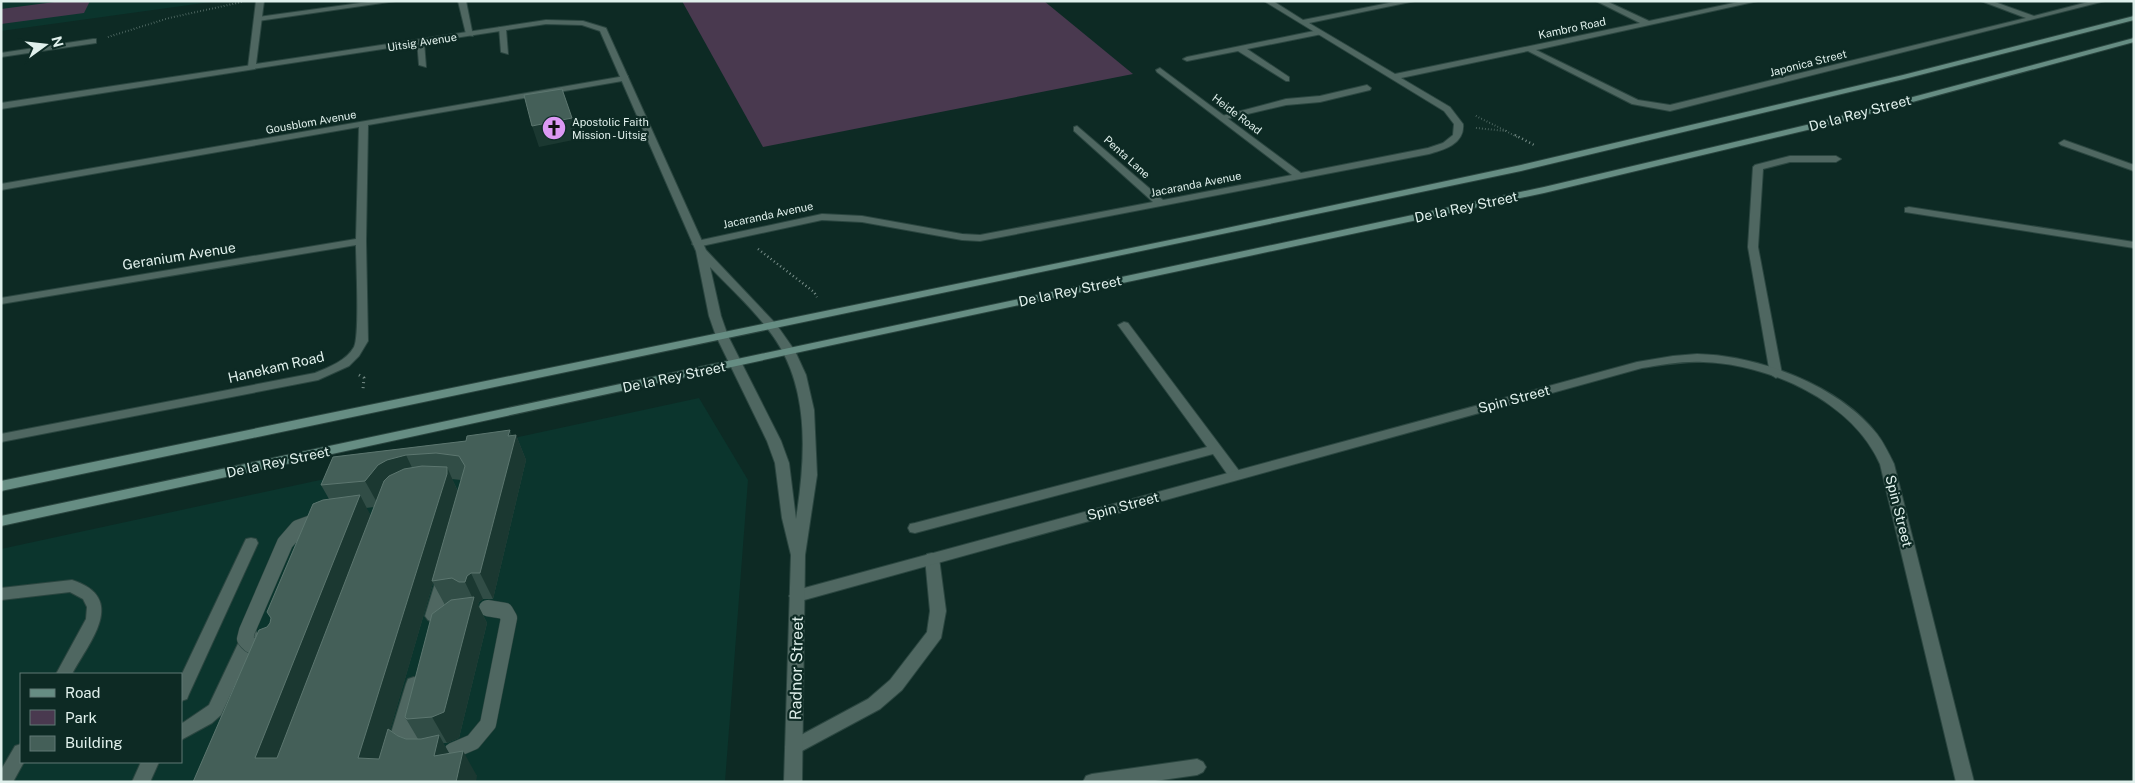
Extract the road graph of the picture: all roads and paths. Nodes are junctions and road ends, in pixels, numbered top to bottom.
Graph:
1 (246, 1) edge
2 (260, 1) edge
3 (393, 1) edge
4 (462, 1) edge
5 (1267, 1) edge
6 (1412, 1) edge
7 (1599, 1) edge
8 (1754, 1) edge
9 (1984, 1) edge
10 (2102, 1) edge
11 (2034, 18) junction
12 (2134, 18) edge
13 (258, 19) junction
14 (1302, 22) junction
15 (1649, 24) junction
16 (502, 29) junction
17 (1319, 32) junction
18 (470, 34) junction
19 (2134, 40) edge
20 (92, 41) joint
21 (420, 42) junction
22 (1241, 49) junction
23 (1529, 49) junction
24 (505, 52) dead end
25 (1, 55) edge
26 (1187, 59) dead end
27 (423, 65) dead end
28 (252, 67) junction
29 (1160, 70) dead end
30 (625, 78) junction
31 (1286, 78) dead end
32 (1394, 78) junction
33 (1367, 88) dead end
34 (1, 106) edge
35 (1475, 115) dead end
36 (1222, 117) junction
37 (364, 124) junction
38 (1476, 128) dead end
39 (1077, 129) dead end
40 (1506, 131) junction
41 (2064, 143) dead end
42 (1543, 150) dead end
43 (1836, 159) dead end
44 (2134, 168) edge
45 (1299, 176) junction
46 (1, 187) edge
47 (1160, 204) junction
48 (1909, 210) dead end
49 (361, 241) junction
50 (2134, 245) edge
51 (699, 247) junction
52 (754, 247) dead end
53 (817, 297) dead end
54 (1, 301) edge
55 (772, 326) junction
56 (1124, 326) dead end
57 (722, 336) junction
58 (789, 351) junction
59 (735, 363) junction
60 (354, 373) dead end
61 (1776, 374) junction
62 (363, 389) dead end
63 (1, 438) edge
64 (1216, 449) junction
65 (1235, 475) junction
66 (1, 486) edge
67 (1, 521) edge
68 (915, 528) dead end
69 (251, 543) dead end
70 (798, 554) junction
71 (932, 558) junction
72 (449, 562) edge
73 (1, 594) edge
74 (797, 596) junction
75 (247, 643) edge
76 (247, 643) edge
77 (247, 643) edge
78 (247, 643) edge
79 (278, 645) edge
80 (65, 673) edge
81 (182, 692) edge
82 (182, 732) edge
83 (794, 747) junction
84 (20, 753) edge
85 (150, 763) edge
86 (1196, 767) dead end
87 (4, 782) edge
88 (141, 782) edge
89 (385, 782) edge
90 (793, 782) edge
91 (1092, 782) edge
92 (1965, 782) edge

1 - 20 path
2 - 13 street
3 - 13 street
4 - 18 street
5 - 14 street, Jacaranda Avenue
6 - 14 street
7 - 15 street
8 - 15 street, Kambro Road
9 - 11 street
10 - 11 street, Japonica Street
11 - 23 street, Japonica Street
12 - 55 main road, De la Rey Street
13 - 28 street
14 - 17 street, Jacaranda Avenue
15 - 23 street, Kambro Road
16 - 18 street, Uitsig Avenue
16 - 24 street
16 - 30 street, Uitsig Avenue
17 - 22 street
17 - 32 street, Jacaranda Avenue
18 - 21 street, Uitsig Avenue
19 - 58 main road, De la Rey Street
20 - 25 street
21 - 27 street
21 - 28 street, Uitsig Avenue
22 - 26 street
22 - 31 street
23 - 32 street, Kambro Road
28 - 34 street, Uitsig Avenue
29 - 36 street, Heide Road
30 - 37 street, Gousblom Avenue
30 - 51 street, Uitsig Avenue
32 - 45 street, Jacaranda Avenue
33 - 36 street
35 - 40 path
36 - 45 street, Heide Road
37 - 46 street, Gousblom Avenue
37 - 49 street, Hanekam Road
38 - 40 path
39 - 47 street, Penta Lane
40 - 42 path
41 - 44 street
43 - 61 street
45 - 47 street, Jacaranda Avenue
47 - 51 street, Jacaranda Avenue
48 - 50 street
49 - 54 street, Geranium Avenue
49 - 63 street, Hanekam Road
51 - 55 street, Uitsig Avenue
51 - 57 street, Uitsig Avenue
52 - 53 path
55 - 57 main road, De la Rey Street
55 - 58 street, Uitsig Avenue
56 - 64 street
57 - 59 street, Uitsig Avenue
57 - 66 main road, De la Rey Street
58 - 59 main road, De la Rey Street
58 - 70 street, Radnor Street
59 - 67 main road, De la Rey Street
59 - 70 street, Radnor Street
60 - 62 path
61 - 65 street, Spin Street
61 - 92 street, Spin Street
64 - 65 street
64 - 68 street
65 - 71 street, Spin Street
69 - 81 street
70 - 74 street, Radnor Street
71 - 74 street, Spin Street
71 - 83 street
72 - 89 street, bridge
73 - 80 street
74 - 83 street, Radnor Street
75 - 79 street, bridge
76 - 77 street, bridge
78 - 82 street, bridge
83 - 90 street, Radnor Street
84 - 87 street
85 - 88 street
86 - 91 street

